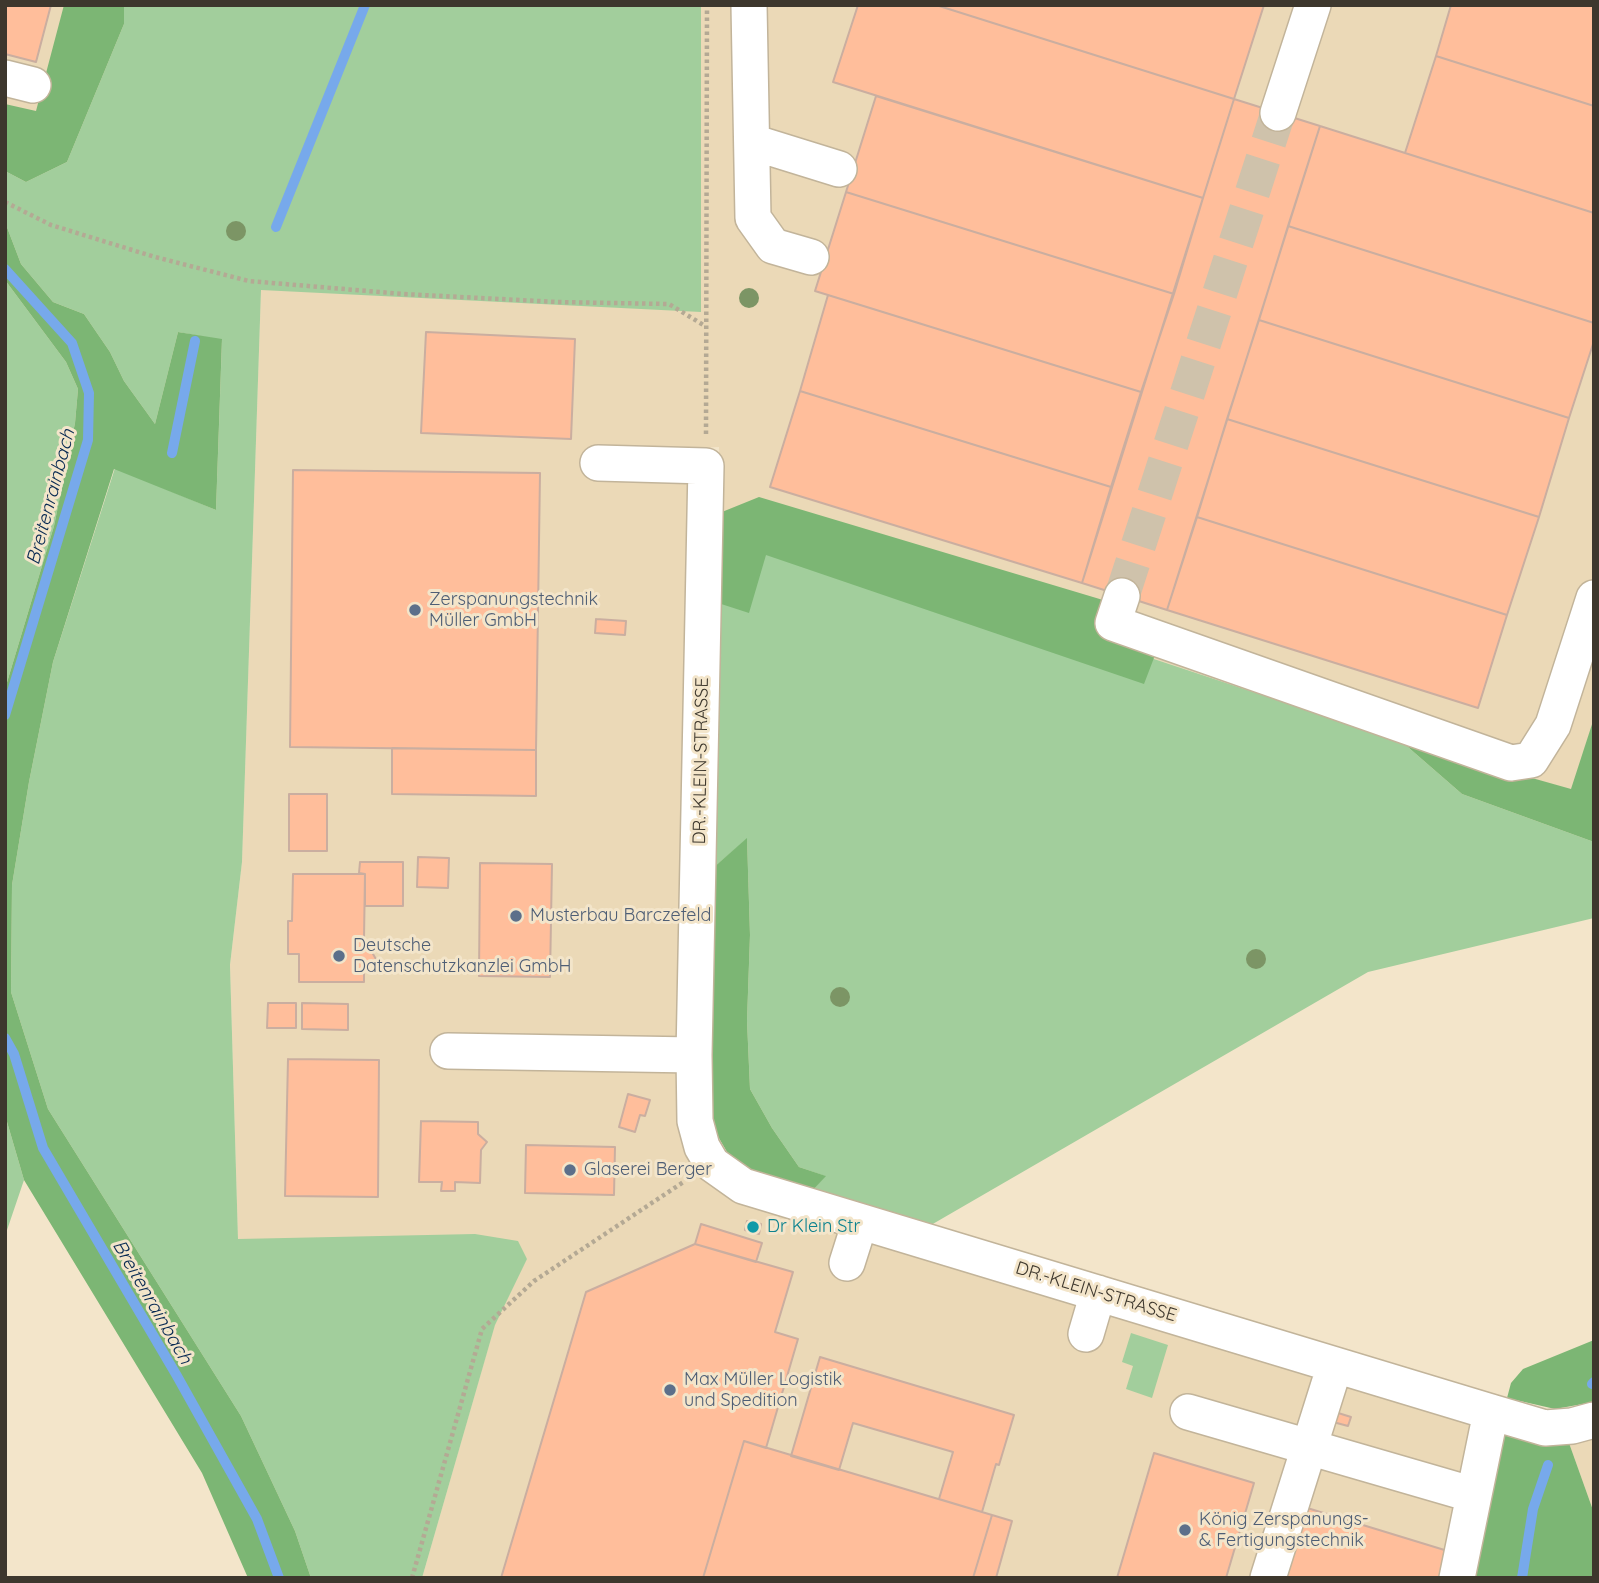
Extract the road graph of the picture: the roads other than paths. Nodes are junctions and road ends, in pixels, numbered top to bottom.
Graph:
1 (749, 5) edge
2 (1313, 5) edge
3 (1278, 113) tunnel mouth
4 (752, 142) junction
5 (839, 169) dead end
6 (811, 257) dead end
7 (598, 464) dead end
8 (1122, 596) tunnel mouth
9 (1594, 597) edge
10 (448, 1051) dead end
11 (694, 1055) junction
12 (860, 1222) junction
13 (847, 1263) dead end
14 (1098, 1293) junction
15 (1086, 1334) dead end
16 (1335, 1365) junction
17 (1188, 1412) dead end
18 (1491, 1412) junction
19 (1594, 1420) edge
20 (1308, 1447) junction
21 (1474, 1495) junction
22 (1268, 1578) edge
23 (1457, 1578) edge

1 - 4 street
2 - 3 street
4 - 5 street
4 - 6 street
7 - 11 street, DR.-KLEIN-STRASSE
8 - 9 street
10 - 11 street
11 - 12 street, DR.-KLEIN-STRASSE
12 - 13 street
12 - 14 street, DR.-KLEIN-STRASSE
14 - 15 street
14 - 16 street, DR.-KLEIN-STRASSE
16 - 18 street, DR.-KLEIN-STRASSE
16 - 20 street
17 - 20 street
18 - 19 street, DR.-KLEIN-STRASSE
18 - 21 street
20 - 21 street
20 - 22 street
21 - 23 street

